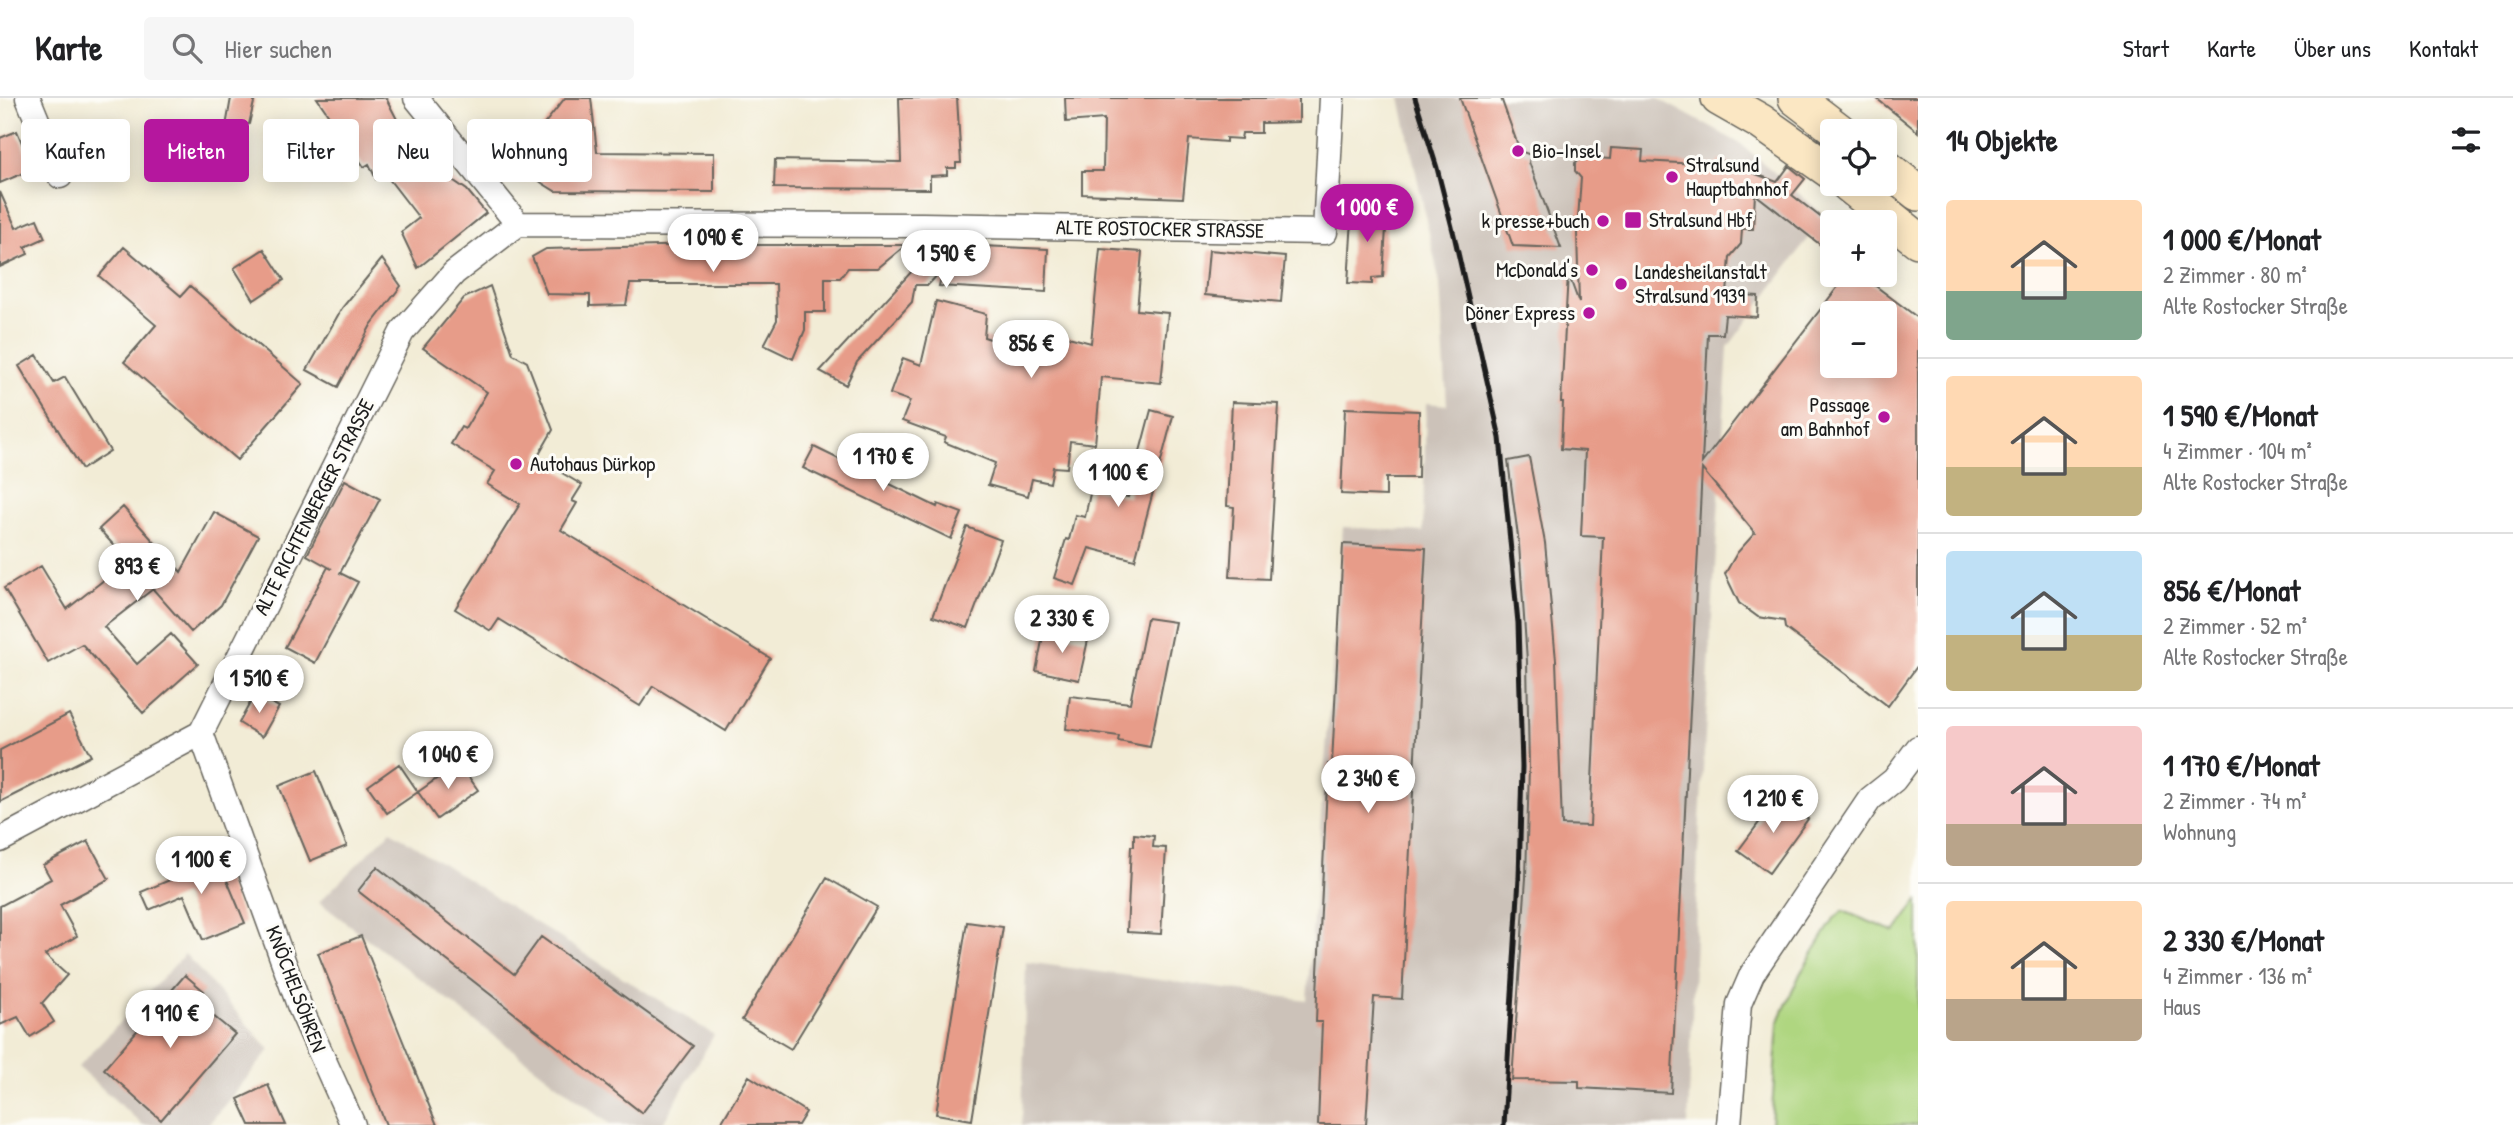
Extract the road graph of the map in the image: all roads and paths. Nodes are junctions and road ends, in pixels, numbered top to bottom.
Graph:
1 (28, 98) edge
2 (416, 98) edge
3 (1332, 98) edge
4 (1719, 98) edge
5 (1796, 98) edge
6 (37, 119) edge
7 (1823, 119) edge
8 (1820, 164) edge
9 (1897, 176) edge
10 (1918, 192) edge
11 (1863, 196) edge
12 (518, 224) junction
13 (1918, 240) edge
14 (201, 733) junction
15 (1918, 748) edge
16 (0, 840) edge
17 (353, 1125) edge
18 (1729, 1125) edge

1 - 6 street
2 - 12 street
3 - 12 street, ALTE ROSTOCKER STRASSE
4 - 8 main road
5 - 7 main road
9 - 10 main road
11 - 13 main road
12 - 14 street, ALTE RICHTENBERGER STRASSE
14 - 16 street
14 - 17 street, KNÖCHELSÖHREN
15 - 18 street

